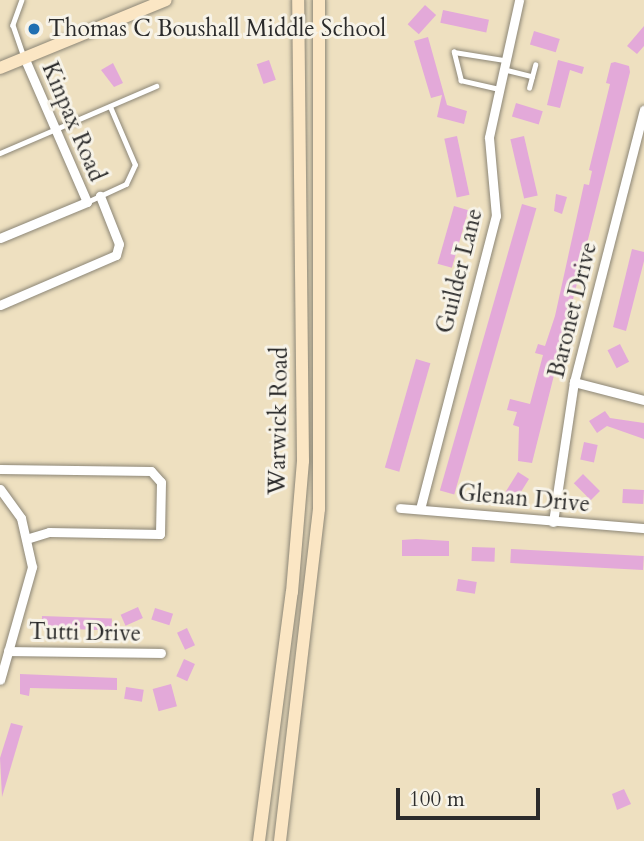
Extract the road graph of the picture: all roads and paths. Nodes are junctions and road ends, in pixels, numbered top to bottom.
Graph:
1 (22, 0) edge
2 (166, 0) edge
3 (299, 0) edge
4 (320, 0) edge
5 (519, 0) edge
6 (24, 57) junction
7 (503, 64) junction
8 (535, 65) dead end
9 (0, 68) edge
10 (532, 76) junction
11 (156, 86) dead end
12 (529, 88) dead end
13 (496, 89) junction
14 (110, 107) junction
15 (644, 110) edge
16 (57, 130) junction
17 (639, 146) edge
18 (0, 153) edge
19 (100, 196) junction
20 (87, 202) junction
21 (0, 238) edge
22 (0, 305) edge
23 (574, 382) junction
24 (644, 400) edge
25 (0, 469) edge
26 (0, 489) edge
27 (401, 508) dead end
28 (420, 509) junction
29 (552, 522) junction
30 (644, 528) edge
31 (29, 538) junction
32 (8, 651) junction
33 (161, 653) dead end
34 (0, 680) edge
35 (259, 841) edge
36 (280, 841) edge

1 - 6 lane
2 - 6 main road
3 - 35 main road, Warwick Road
4 - 36 main road, Warwick Road
5 - 7 street, Guilder Lane
6 - 9 main road
6 - 16 street, Kinpax Road
7 - 10 lane
7 - 13 street, Guilder Lane
7 - 13 lane
8 - 10 lane
10 - 12 lane
11 - 14 lane
13 - 28 street, Guilder Lane
14 - 16 lane
14 - 19 lane
15 - 17 street, Baronet Drive
16 - 18 lane
16 - 20 street, Kinpax Road
17 - 23 street, Baronet Drive
19 - 20 lane
19 - 22 street
20 - 21 street
23 - 24 street
23 - 29 street, Baronet Drive
25 - 31 street
26 - 31 street
27 - 28 street, Glenan Drive
28 - 29 street, Glenan Drive
29 - 30 street, Glenan Drive
31 - 32 street
32 - 33 street, Tutti Drive
32 - 34 street

